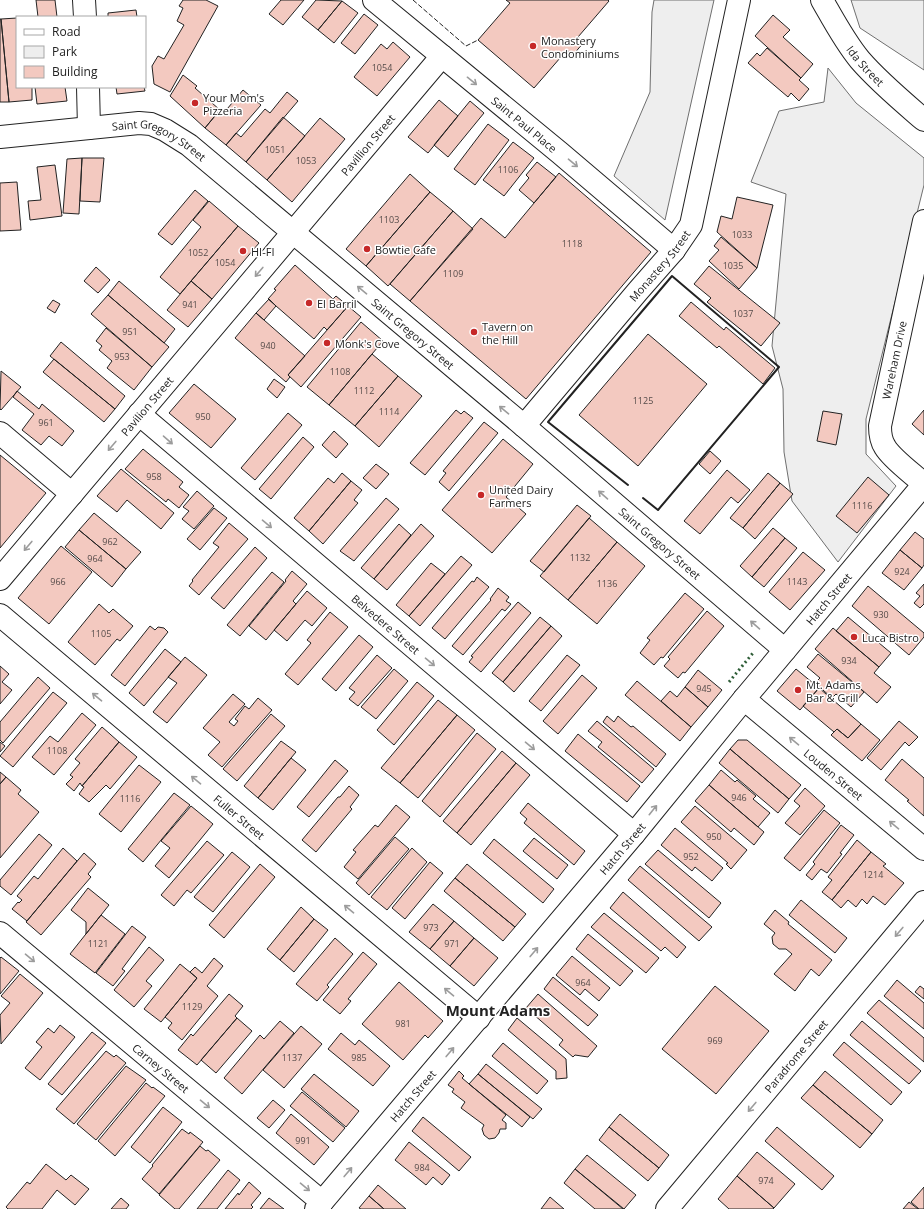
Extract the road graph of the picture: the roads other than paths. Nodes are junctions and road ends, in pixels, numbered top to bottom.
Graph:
1 (84, 0) edge
2 (374, 0) edge
3 (739, 0) edge
4 (822, 0) edge
5 (85, 16) edge
6 (442, 56) junction
7 (88, 88) edge
8 (924, 120) edge
9 (89, 128) junction
10 (0, 137) edge
11 (924, 220) edge
12 (293, 232) junction
13 (674, 250) junction
14 (139, 414) junction
15 (524, 426) junction
16 (0, 433) edge
17 (924, 484) edge
18 (72, 494) junction
19 (0, 579) edge
20 (0, 615) edge
21 (784, 650) junction
22 (744, 699) junction
23 (634, 834) junction
24 (924, 849) edge
25 (924, 902) edge
26 (0, 933) edge
27 (479, 1018) junction
28 (318, 1207) edge
29 (667, 1209) edge

1 - 5 street
2 - 6 street, Saint Paul Place
3 - 13 street, Monastery Street
4 - 8 street, Ida Street
6 - 12 street, Pavillion Street
6 -> 13 street, Saint Paul Place
7 - 9 street
9 - 10 street, Saint Gregory Street
9 - 12 street, Saint Gregory Street
11 - 17 street, Wareham Drive
12 -> 14 street, Pavilion Street
15 -> 12 street, Saint Gregory Street
13 - 15 street, Monastery Street
14 -> 18 street, Pavilion Street
14 -> 23 street, Belvedere Street
21 -> 15 street, Saint Gregory Street
16 - 18 street
17 - 21 street, Hatch Street
18 -> 19 street, Pavilion Street
27 -> 20 street, Fuller Street
21 - 22 street, Hatch Street
23 -> 22 street, Hatch Street
24 -> 22 street, Louden Street
27 -> 23 street, Hatch Street
25 -> 29 street, Paradrome Street
26 -> 28 street, Carney Street
28 -> 27 street, Hatch Street

